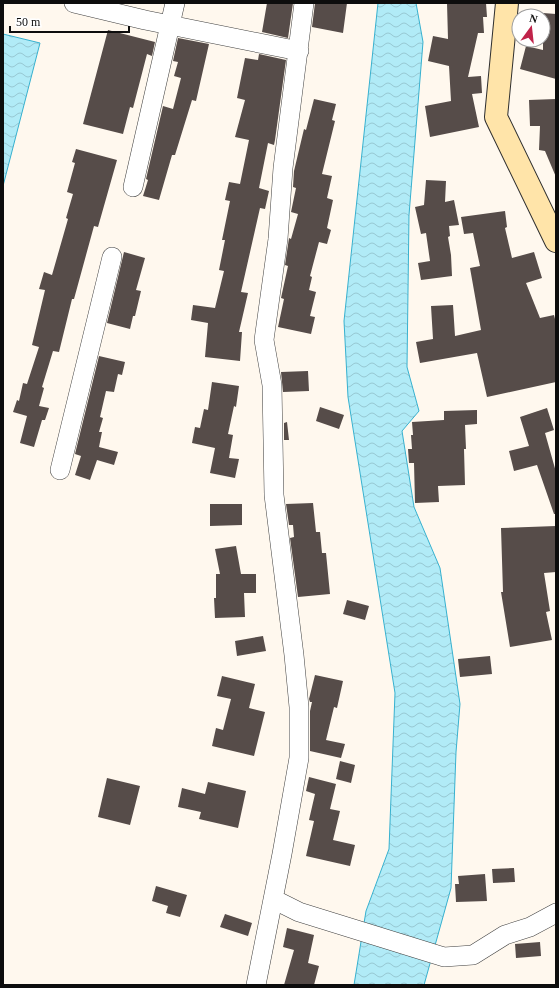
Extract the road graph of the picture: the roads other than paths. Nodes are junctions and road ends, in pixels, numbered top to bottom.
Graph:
1 (74, 3) edge
2 (175, 3) edge
3 (304, 3) edge
4 (507, 3) edge
5 (169, 25) junction
6 (298, 50) junction
7 (133, 187) dead end
8 (556, 241) edge
9 (112, 257) dead end
10 (60, 470) dead end
11 (273, 899) junction
12 (556, 913) edge
13 (256, 985) edge

1 - 5 street
2 - 5 street
3 - 6 street
4 - 8 street
5 - 6 street
5 - 7 street
6 - 11 street
9 - 10 street
11 - 12 street
11 - 13 street

